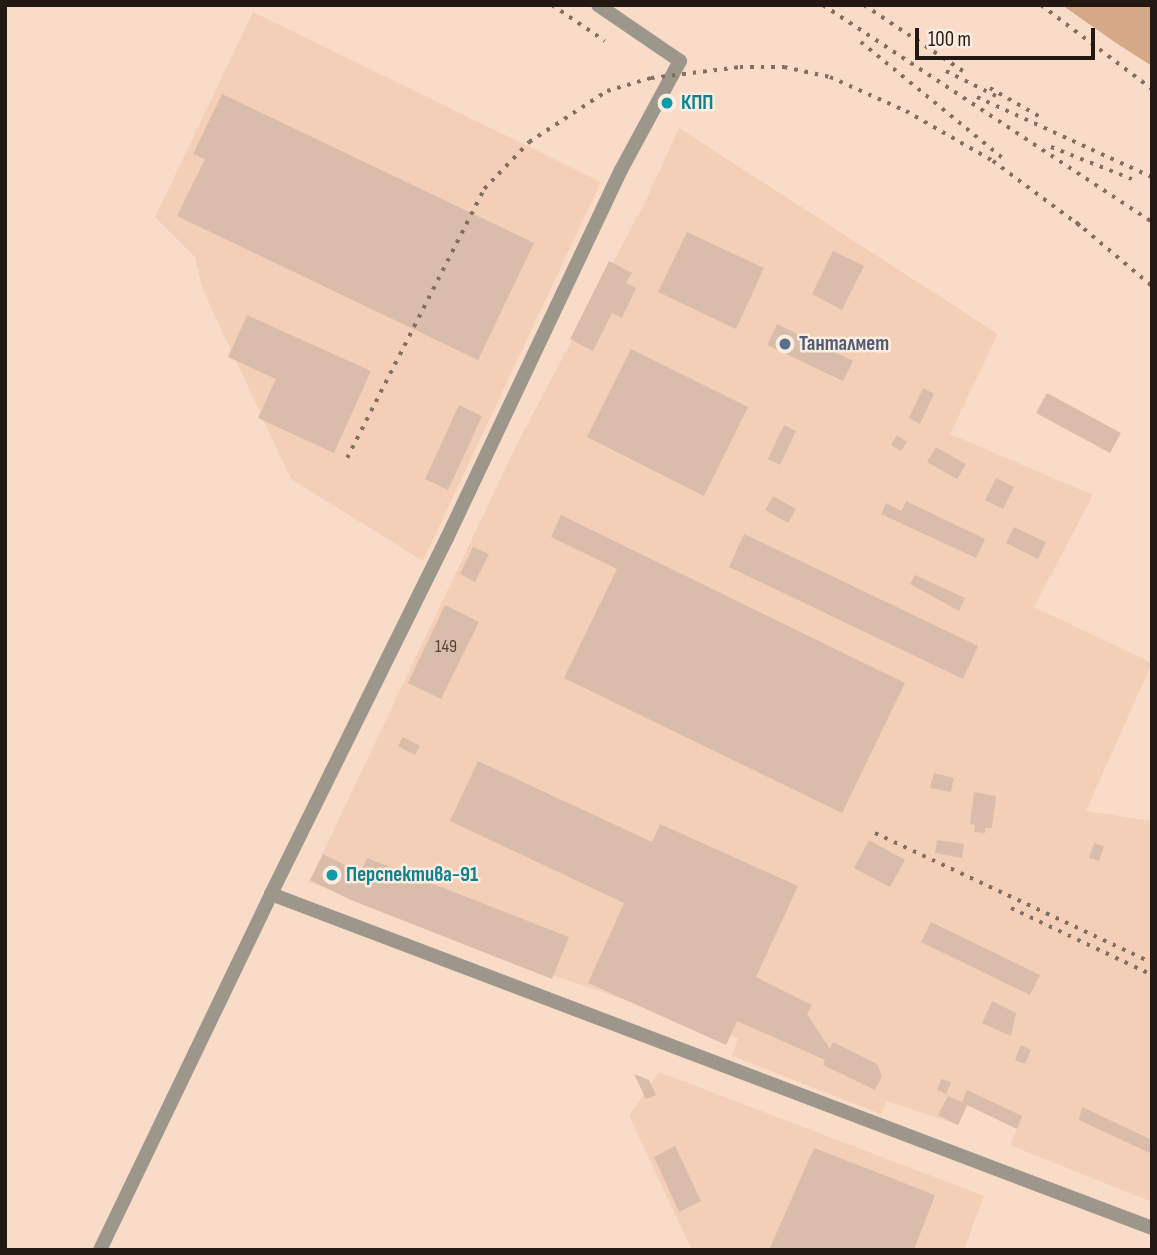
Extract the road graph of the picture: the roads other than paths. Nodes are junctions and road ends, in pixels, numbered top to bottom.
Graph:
1 (598, 5) edge
2 (271, 894) junction
3 (1152, 1228) edge
4 (100, 1250) edge

1 - 2 street
2 - 3 street
2 - 4 street

